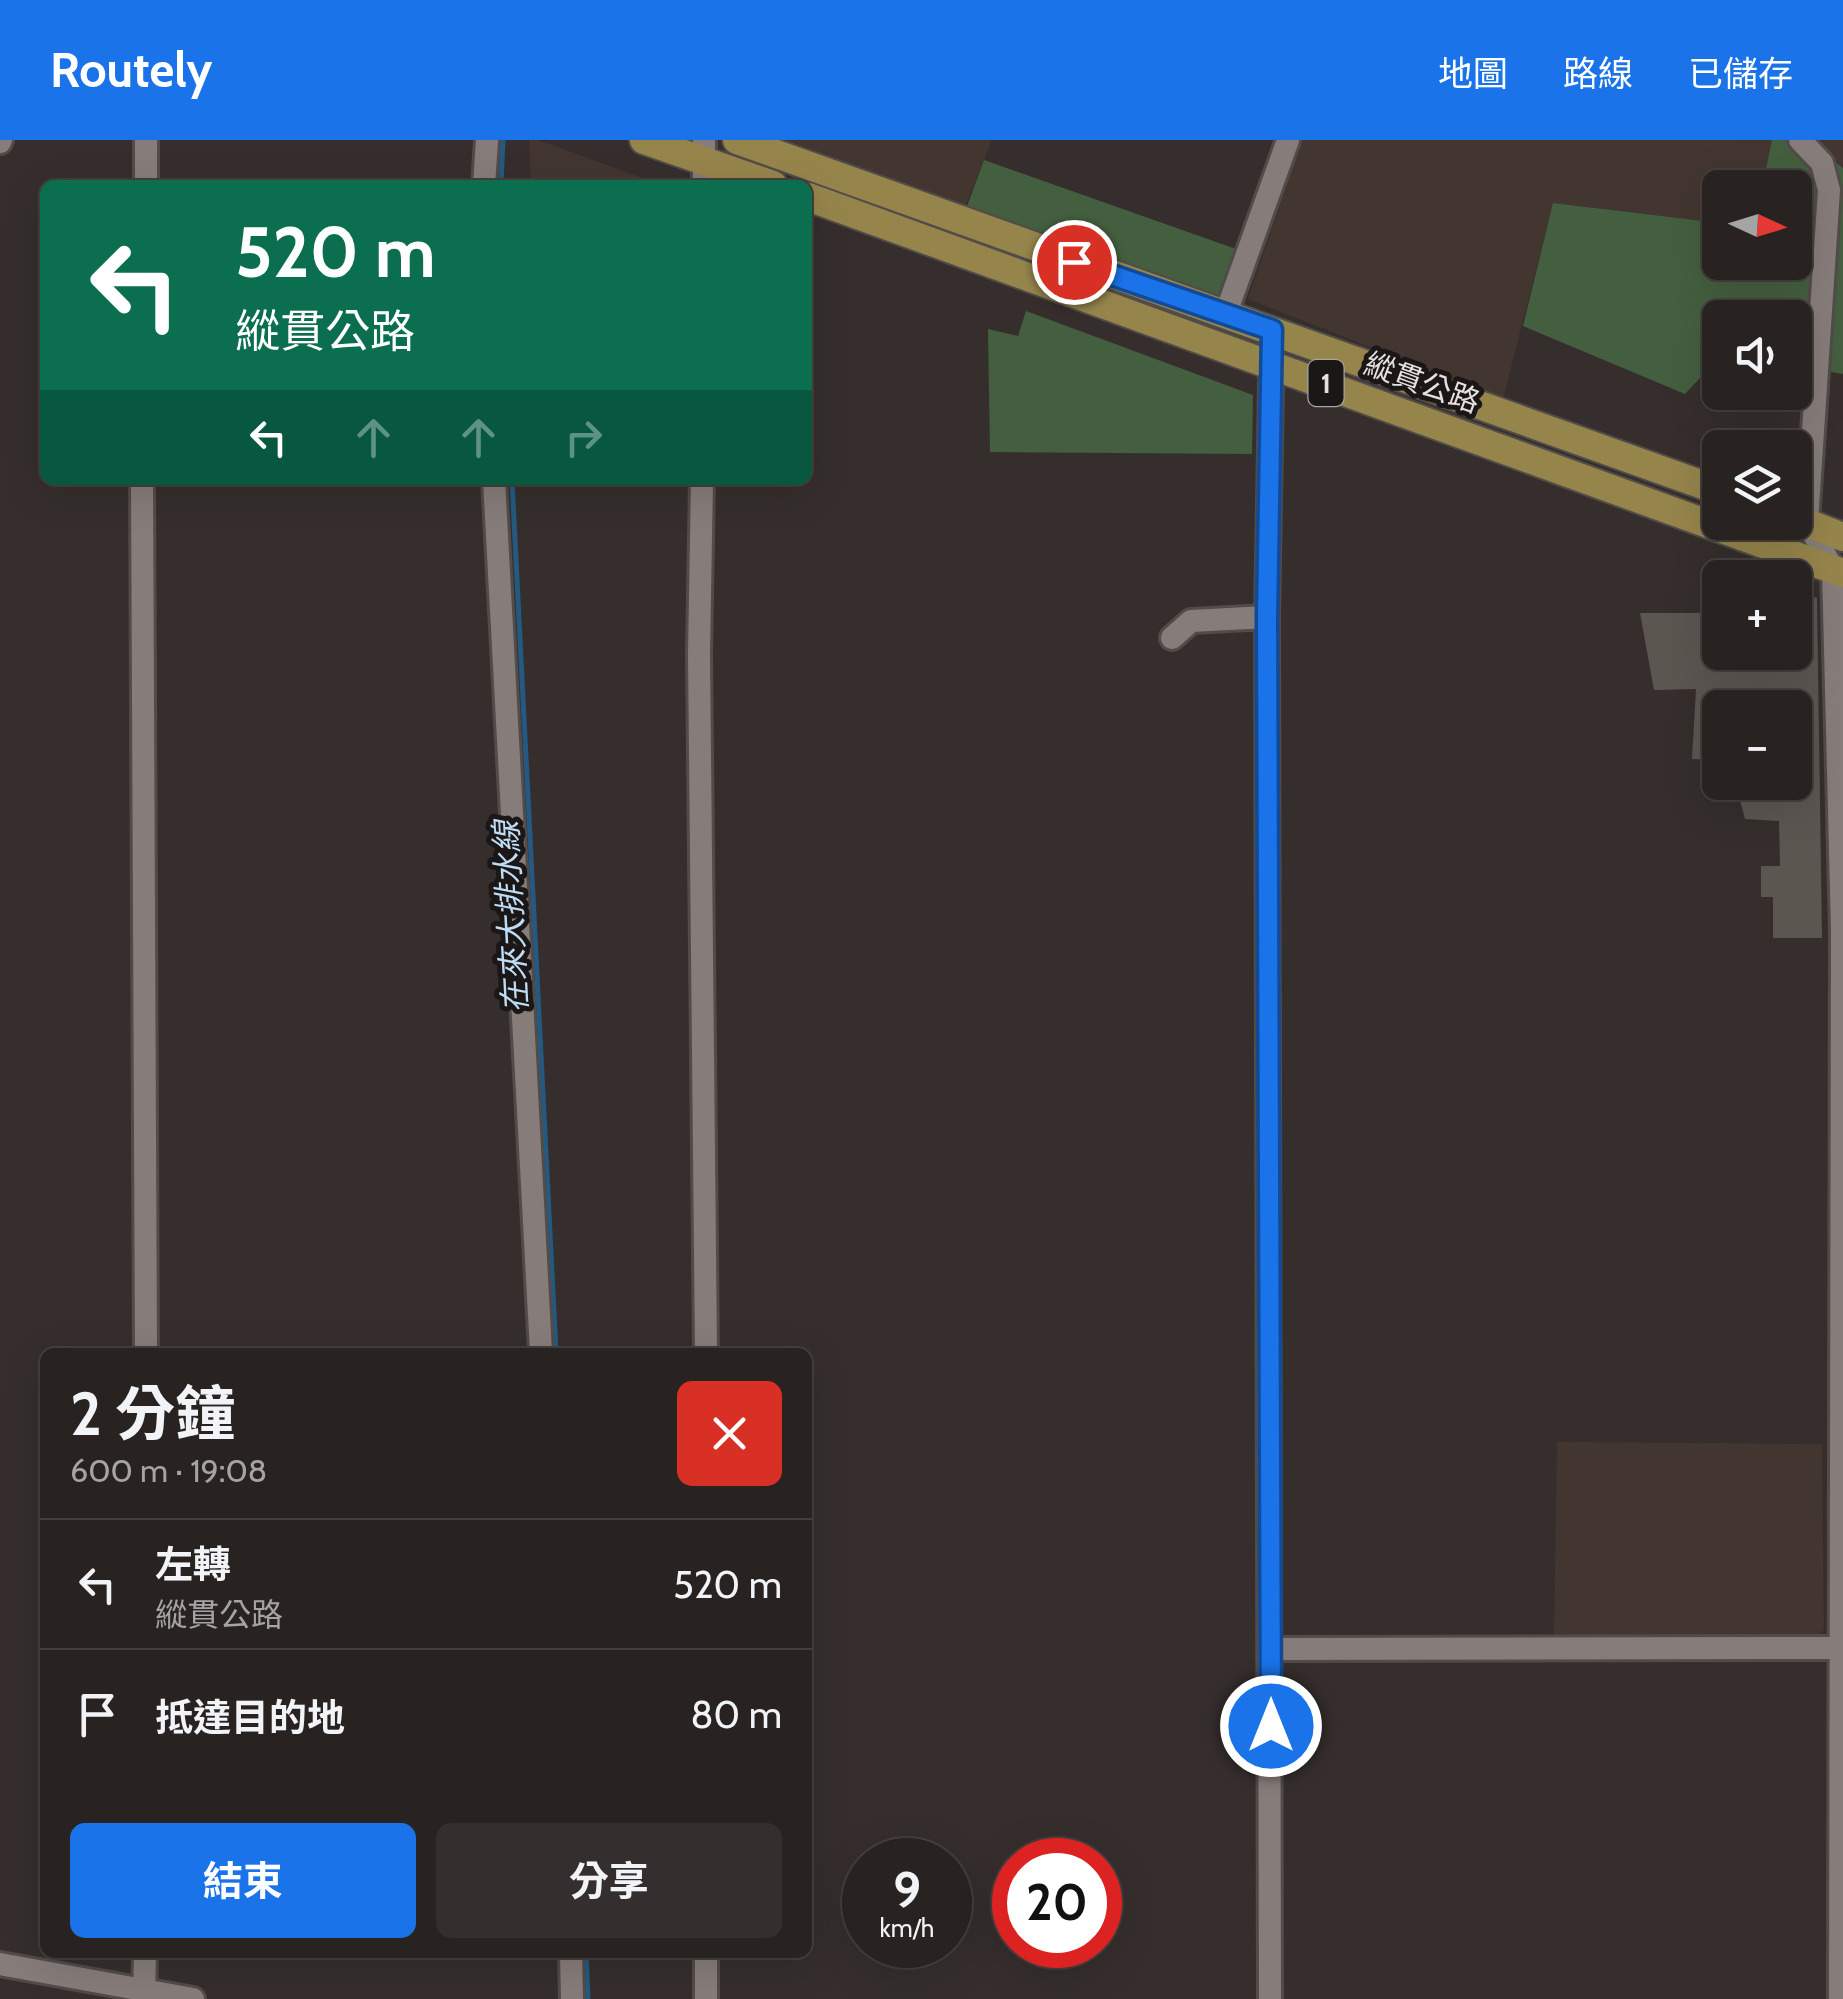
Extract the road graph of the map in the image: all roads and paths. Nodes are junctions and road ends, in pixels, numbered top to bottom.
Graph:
1 (146, 140) edge
2 (487, 140) edge
3 (644, 140) edge
4 (737, 140) edge
5 (1288, 140) edge
6 (1800, 140) edge
7 (704, 162) edge
8 (146, 180) edge
9 (484, 180) edge
10 (758, 180) edge
11 (812, 199) edge
12 (1226, 312) junction
13 (1272, 330) junction
14 (1271, 364) junction
15 (1809, 430) edge
16 (142, 485) edge
17 (494, 485) edge
18 (702, 485) edge
19 (1702, 485) edge
20 (1812, 524) edge
21 (1812, 535) edge
22 (1843, 537) edge
23 (1838, 571) edge
24 (1267, 617) junction
25 (1172, 638) dead end
26 (146, 1348) edge
27 (540, 1348) edge
28 (706, 1348) edge
29 (1271, 1648) junction
30 (1841, 1648) edge
31 (1841, 1747) edge
32 (145, 1958) edge
33 (572, 1958) edge
34 (706, 1958) edge
35 (0, 1964) edge
36 (144, 1995) edge
37 (193, 1999) edge
38 (572, 1999) edge
39 (706, 1999) edge
40 (1270, 1999) edge
41 (1840, 1999) edge

1 - 8 street
2 - 9 street
3 - 7 main road
4 - 12 main road, 縱貫公路 / 1
5 - 12 street
6 - 15 street
7 - 10 main road
11 - 14 main road, 縱貫公路 / 1
12 - 13 main road, 縱貫公路 / 1
13 - 14 street
13 - 19 main road, 縱貫公路 / 1
14 - 23 main road, 縱貫公路 / 1
14 - 24 street
16 - 26 street
17 - 27 street
18 - 28 street
20 - 22 main road
21 - 23 street
23 - 30 street
24 - 25 street
24 - 29 street
29 - 30 street
29 - 40 street
30 - 31 street
31 - 41 street
32 - 36 street
33 - 38 street
34 - 39 street
35 - 36 street
36 - 37 street

